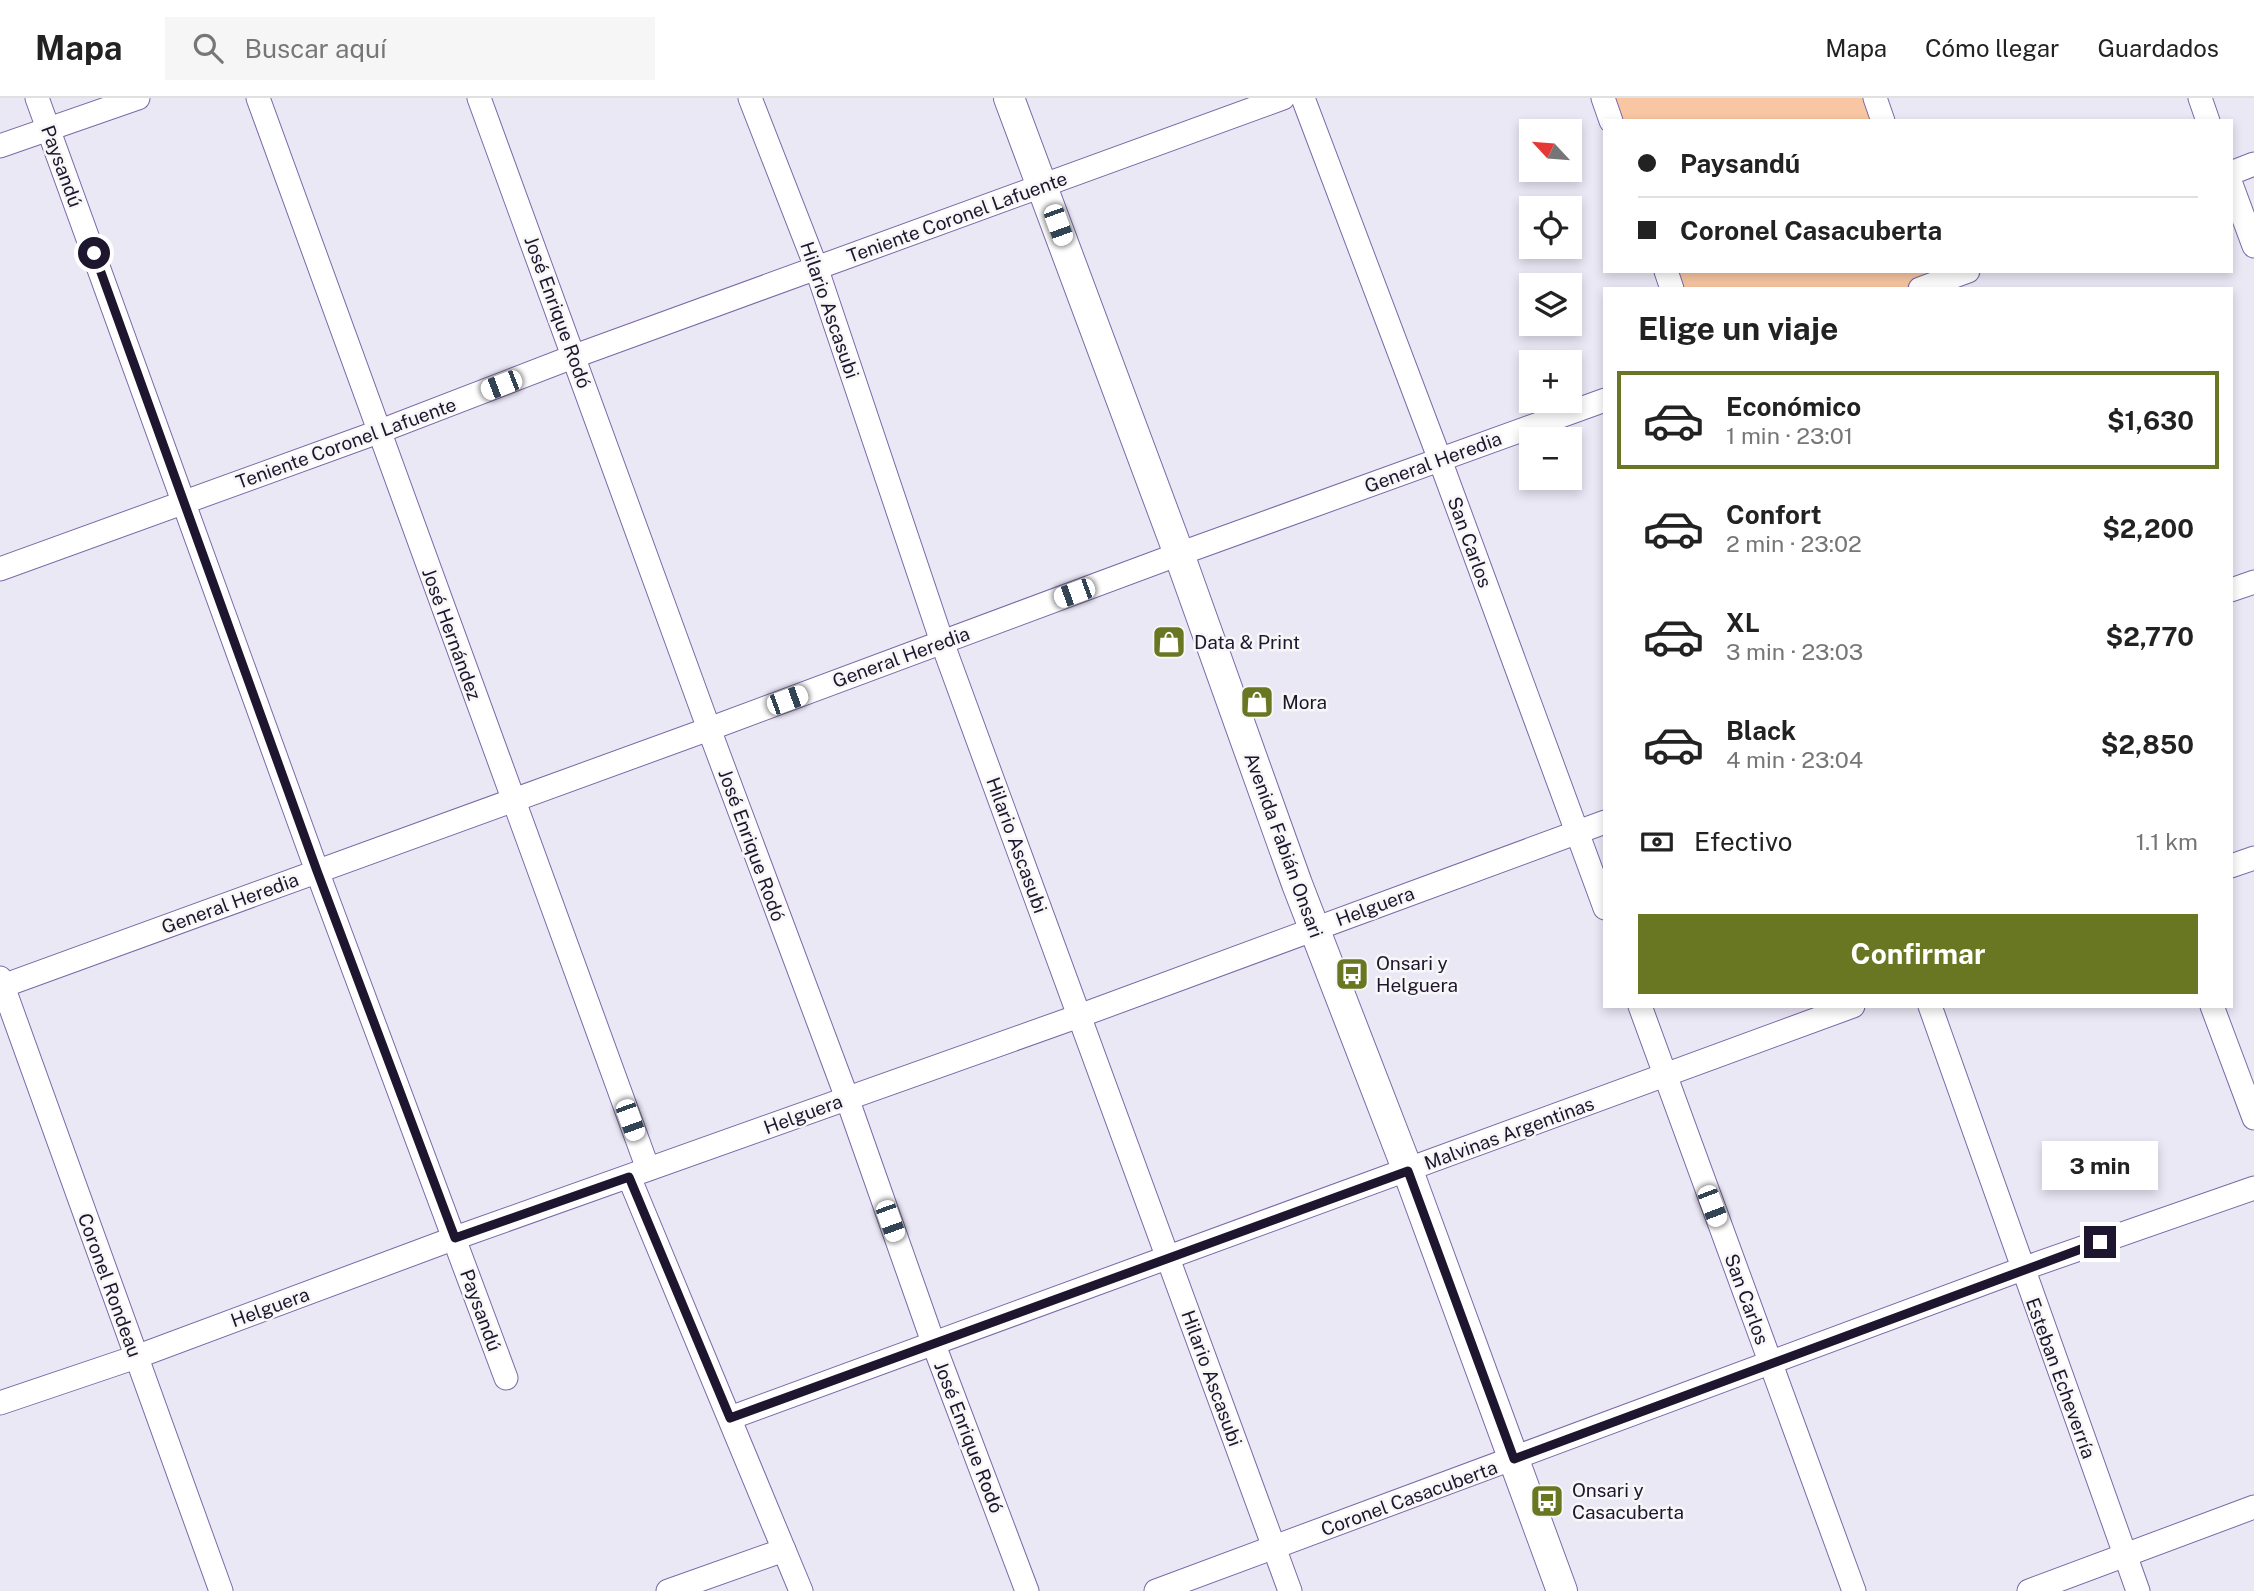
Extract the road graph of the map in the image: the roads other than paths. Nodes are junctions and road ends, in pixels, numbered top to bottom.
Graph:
1 (37, 98) edge
2 (138, 98) edge
3 (258, 98) edge
4 (479, 98) edge
5 (750, 98) edge
6 (1009, 98) edge
7 (1283, 98) edge
8 (1303, 98) edge
9 (1603, 98) edge
10 (1875, 98) edge
11 (2200, 98) edge
12 (1610, 119) edge
13 (1882, 119) edge
14 (2207, 119) edge
15 (48, 129) junction
16 (0, 146) edge
17 (2254, 164) edge
18 (2233, 172) edge
19 (1042, 186) junction
20 (2233, 189) edge
21 (2254, 246) edge
22 (816, 267) junction
23 (1962, 273) edge
24 (1936, 282) edge
25 (575, 356) junction
26 (1603, 401) edge
27 (378, 432) junction
28 (1440, 460) junction
29 (185, 502) junction
30 (1179, 554) junction
31 (0, 569) edge
32 (2254, 582) edge
33 (2233, 589) edge
34 (943, 642) junction
35 (709, 729) junction
36 (513, 799) junction
37 (1603, 823) edge
38 (1578, 832) junction
39 (2254, 858) edge
40 (2233, 865) edge
41 (317, 871) junction
42 (1603, 902) edge
43 (1314, 928) junction
44 (1, 983) edge
45 (1641, 1008) edge
46 (1848, 1008) edge
47 (1931, 1008) edge
48 (2213, 1008) edge
49 (1079, 1016) junction
50 (1664, 1076) junction
51 (847, 1098) junction
52 (2254, 1118) edge
53 (1408, 1171) junction
54 (639, 1173) junction
55 (2254, 1188) edge
56 (455, 1238) junction
57 (1169, 1258) junction
58 (2022, 1269) junction
59 (934, 1345) junction
60 (136, 1357) junction
61 (1770, 1363) junction
62 (506, 1378) dead end
63 (0, 1403) edge
64 (730, 1418) junction
65 (1514, 1459) junction
66 (2254, 1507) edge
67 (1274, 1548) junction
68 (784, 1550) junction
69 (2125, 1556) junction
70 (221, 1591) edge
71 (668, 1591) edge
72 (801, 1591) edge
73 (1027, 1591) edge
74 (1156, 1591) edge
75 (1290, 1591) edge
76 (1562, 1591) edge
77 (1854, 1591) edge
78 (2029, 1591) edge
79 (2138, 1591) edge

1 - 15 street, Paysandú
2 - 15 street
3 - 27 street, José Hernández
4 - 25 street, José Enrique Rodó
5 - 22 street, Hilario Ascasubi
6 - 19 street, Avenida Fabián Onsari
7 - 19 street, Teniente Coronel Lafuente
8 - 28 street, San Carlos
9 - 12 street
10 - 13 street
11 - 14 street
15 - 16 street
15 - 29 street, Paysandú
17 - 18 street
19 - 22 street, Teniente Coronel Lafuente
19 - 30 street, Avenida Fabián Onsari
20 - 21 street
22 - 25 street, Teniente Coronel Lafuente
22 - 34 street, Hilario Ascasubi
23 - 24 street
25 - 27 street, Teniente Coronel Lafuente
25 - 35 street, José Enrique Rodó
26 - 28 street, General Heredia
27 - 29 street, Teniente Coronel Lafuente
27 - 36 street, José Hernández
28 - 30 street, General Heredia
28 - 38 street, San Carlos
29 - 31 street, Teniente Coronel Lafuente
29 - 41 street, Paysandú
30 - 34 street, General Heredia
30 - 43 street, Avenida Fabián Onsari
32 - 33 street
34 - 35 street, General Heredia
34 - 49 street, Hilario Ascasubi
35 - 36 street, General Heredia
35 - 51 street, José Enrique Rodó
36 - 41 street, General Heredia
36 - 54 street, José Hernández
37 - 38 street, Helguera
38 - 42 street, San Carlos
38 - 43 street, Helguera
39 - 40 street
41 - 44 street, General Heredia
41 - 56 street, Paysandú
43 - 49 street, Helguera
43 - 53 street, Avenida Fabián Onsari
44 - 60 street, Coronel Rondeau
45 - 50 street, San Carlos
46 - 50 street, Malvinas Argentinas
47 - 58 street, Esteban Echeverría
48 - 52 street
49 - 51 street, Helguera
49 - 57 street, Hilario Ascasubi
50 - 53 street, Malvinas Argentinas
50 - 61 street, San Carlos
51 - 54 street, Helguera
51 - 59 street, José Enrique Rodó
53 - 57 street, Malvinas Argentinas
53 - 65 street, Avenida Fabián Onsari
54 - 56 street, Helguera
54 - 64 street
55 - 58 street, Coronel Casacuberta
56 - 60 street, Helguera
56 - 62 street, Paysandú
57 - 59 street, Malvinas Argentinas
57 - 67 street, Hilario Ascasubi
58 - 61 street, Coronel Casacuberta
58 - 69 street, Esteban Echeverría
59 - 64 street, Malvinas Argentinas
59 - 73 street, José Enrique Rodó
60 - 63 street, Helguera
60 - 70 street, Coronel Rondeau
61 - 65 street, Coronel Casacuberta
61 - 77 street, San Carlos
64 - 68 street
65 - 67 street, Coronel Casacuberta
65 - 76 street, Avenida Fabián Onsari
66 - 69 street
67 - 74 street, Coronel Casacuberta
67 - 75 street, Hilario Ascasubi
68 - 71 street
68 - 72 street
69 - 78 street
69 - 79 street, Esteban Echeverría

